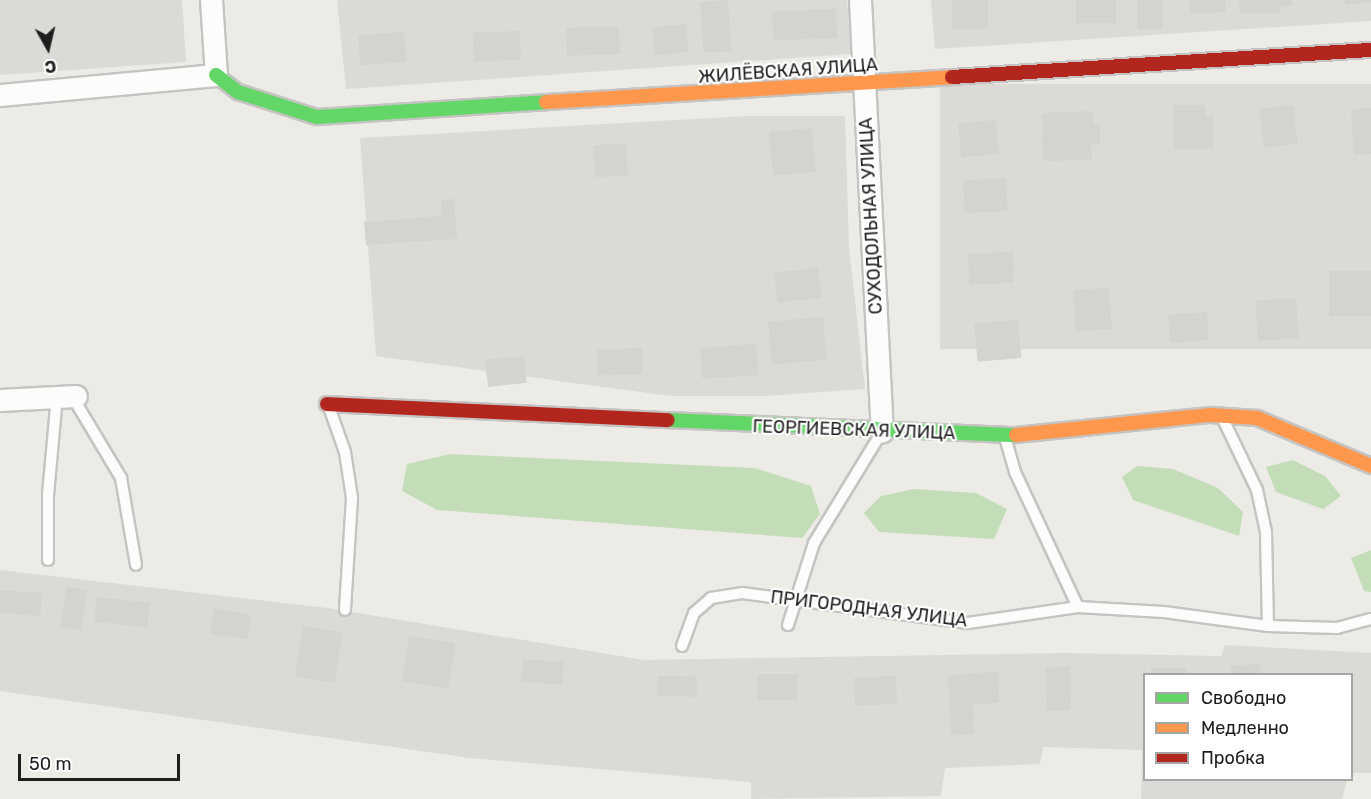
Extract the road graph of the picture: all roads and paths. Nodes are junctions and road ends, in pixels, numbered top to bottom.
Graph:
1 (211, 0) edge
2 (860, 0) edge
3 (1371, 50) edge
4 (216, 75) junction
5 (864, 85) junction
6 (0, 95) edge
7 (68, 396) junction
8 (0, 400) edge
9 (327, 404) joint
10 (1221, 416) junction
11 (882, 431) junction
12 (1004, 436) junction
13 (1371, 466) edge
14 (48, 560) dead end
15 (136, 565) dead end
16 (796, 601) junction
17 (1078, 607) junction
18 (345, 610) dead end
19 (1371, 619) edge
20 (788, 625) dead end
21 (1268, 626) junction
22 (682, 646) dead end

1 - 4 street
2 - 5 street, СУХОДОЛЬНАЯ УЛИЦА
3 - 5 street, ЖИЛЁВСКАЯ УЛИЦА
4 - 5 street, ЖИЛЁВСКАЯ УЛИЦА
4 - 6 street
5 - 11 street, СУХОДОЛЬНАЯ УЛИЦА
7 - 8 street
7 - 14 lane
7 - 15 lane
9 - 11 street, ГЕОРГИЕВСКАЯ УЛИЦА
9 - 18 lane
10 - 12 street, ГЕОРГИЕВСКАЯ УЛИЦА
10 - 13 street, ГЕОРГИЕВСКАЯ УЛИЦА
10 - 21 lane
11 - 12 street, ГЕОРГИЕВСКАЯ УЛИЦА
11 - 16 lane
12 - 17 lane
16 - 17 lane, ПРИГОРОДНАЯ УЛИЦА
16 - 20 lane
16 - 22 lane, ПРИГОРОДНАЯ УЛИЦА
17 - 21 lane, ПРИГОРОДНАЯ УЛИЦА
19 - 21 lane, ПРИГОРОДНАЯ УЛИЦА

